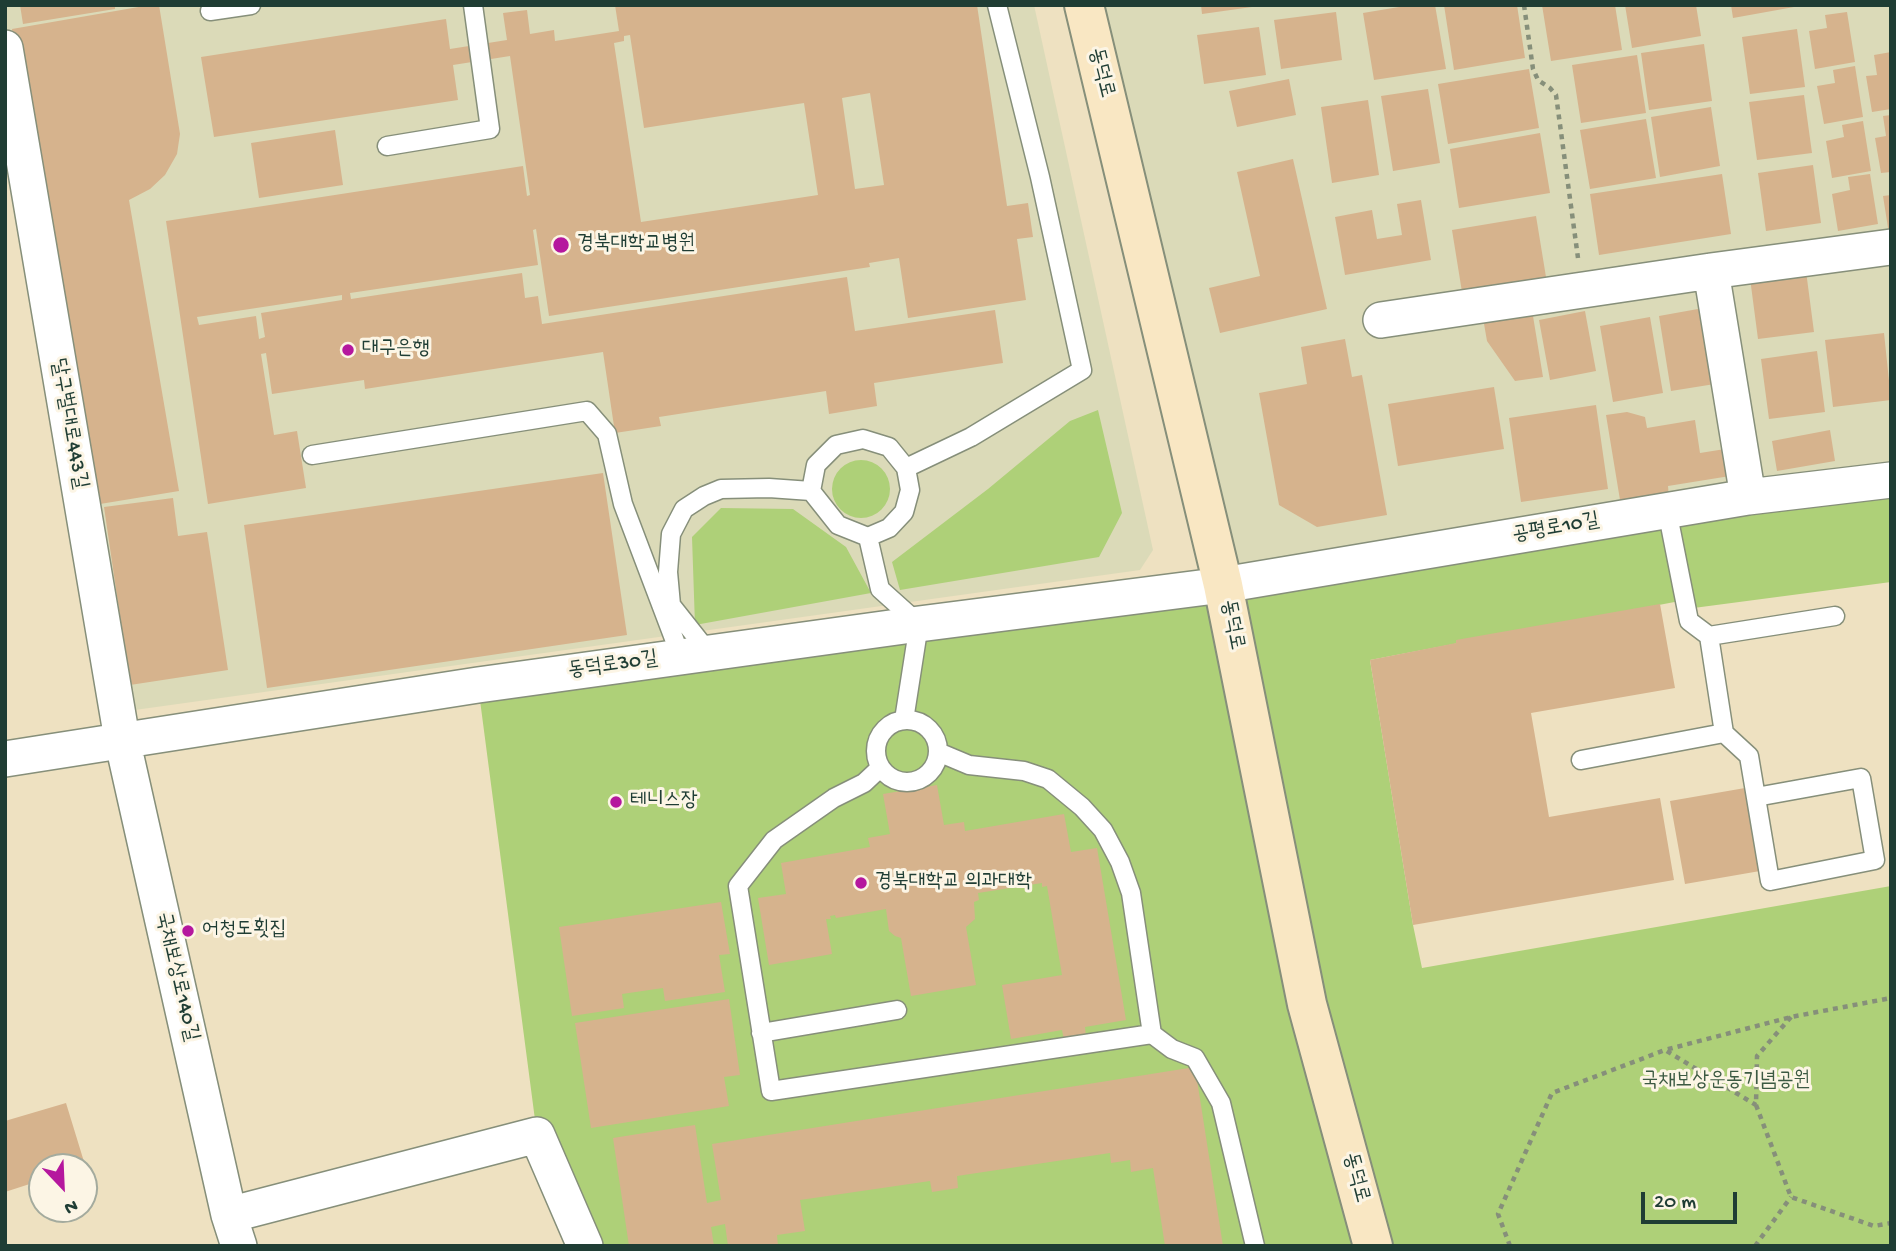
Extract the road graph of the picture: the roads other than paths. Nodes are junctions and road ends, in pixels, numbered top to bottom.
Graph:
1 (251, 5) edge
2 (473, 5) edge
3 (997, 5) edge
4 (1084, 5) edge
5 (210, 12) dead end
6 (5, 48) edge
7 (10, 109) edge
8 (387, 146) dead end
9 (1891, 247) edge
10 (1711, 271) junction
11 (1381, 320) dead end
12 (312, 455) dead end
13 (906, 468) junction
14 (1891, 480) edge
15 (811, 491) junction
16 (1748, 497) junction
17 (1667, 510) junction
18 (869, 537) junction
19 (1223, 585) junction
20 (1835, 616) dead end
21 (919, 624) junction
22 (1709, 636) junction
23 (695, 655) junction
24 (905, 720) junction
25 (1724, 733) junction
26 (122, 739) junction
27 (938, 752) junction
28 (5, 760) edge
29 (1581, 760) dead end
30 (880, 768) junction
31 (1756, 797) junction
32 (897, 1010) dead end
33 (761, 1033) junction
34 (1152, 1034) junction
35 (234, 1231) edge
36 (584, 1246) edge
37 (1255, 1246) edge
38 (1373, 1246) edge

1 - 5 lane
2 - 8 lane
3 - 13 lane
4 - 19 main road, 동덕로
6 - 7 street, 달구벌대로443길
7 - 26 street, 달구벌대로443길
9 - 10 street
10 - 11 street
10 - 16 street
12 - 23 lane
13 - 15 lane
13 - 18 lane
14 - 16 street, 공평로10길
15 - 18 lane
15 - 23 lane
16 - 17 street, 공평로10길
17 - 19 street, 공평로10길
17 - 22 lane
18 - 21 lane
19 - 21 street, 동덕로30길
19 - 38 main road, 동덕로
20 - 22 lane
21 - 23 street, 동덕로30길
21 - 24 lane
22 - 25 lane
23 - 26 street, 동덕로30길
24 - 27 lane
24 - 30 lane
25 - 29 lane
25 - 31 lane
26 - 28 street, 동덕로30길
26 - 35 street, 국채보상로140길
27 - 30 lane
27 - 34 lane
30 - 33 lane
31 - 31 lane
32 - 33 lane
33 - 34 lane
34 - 37 lane
35 - 36 street, 국채보상로140길

